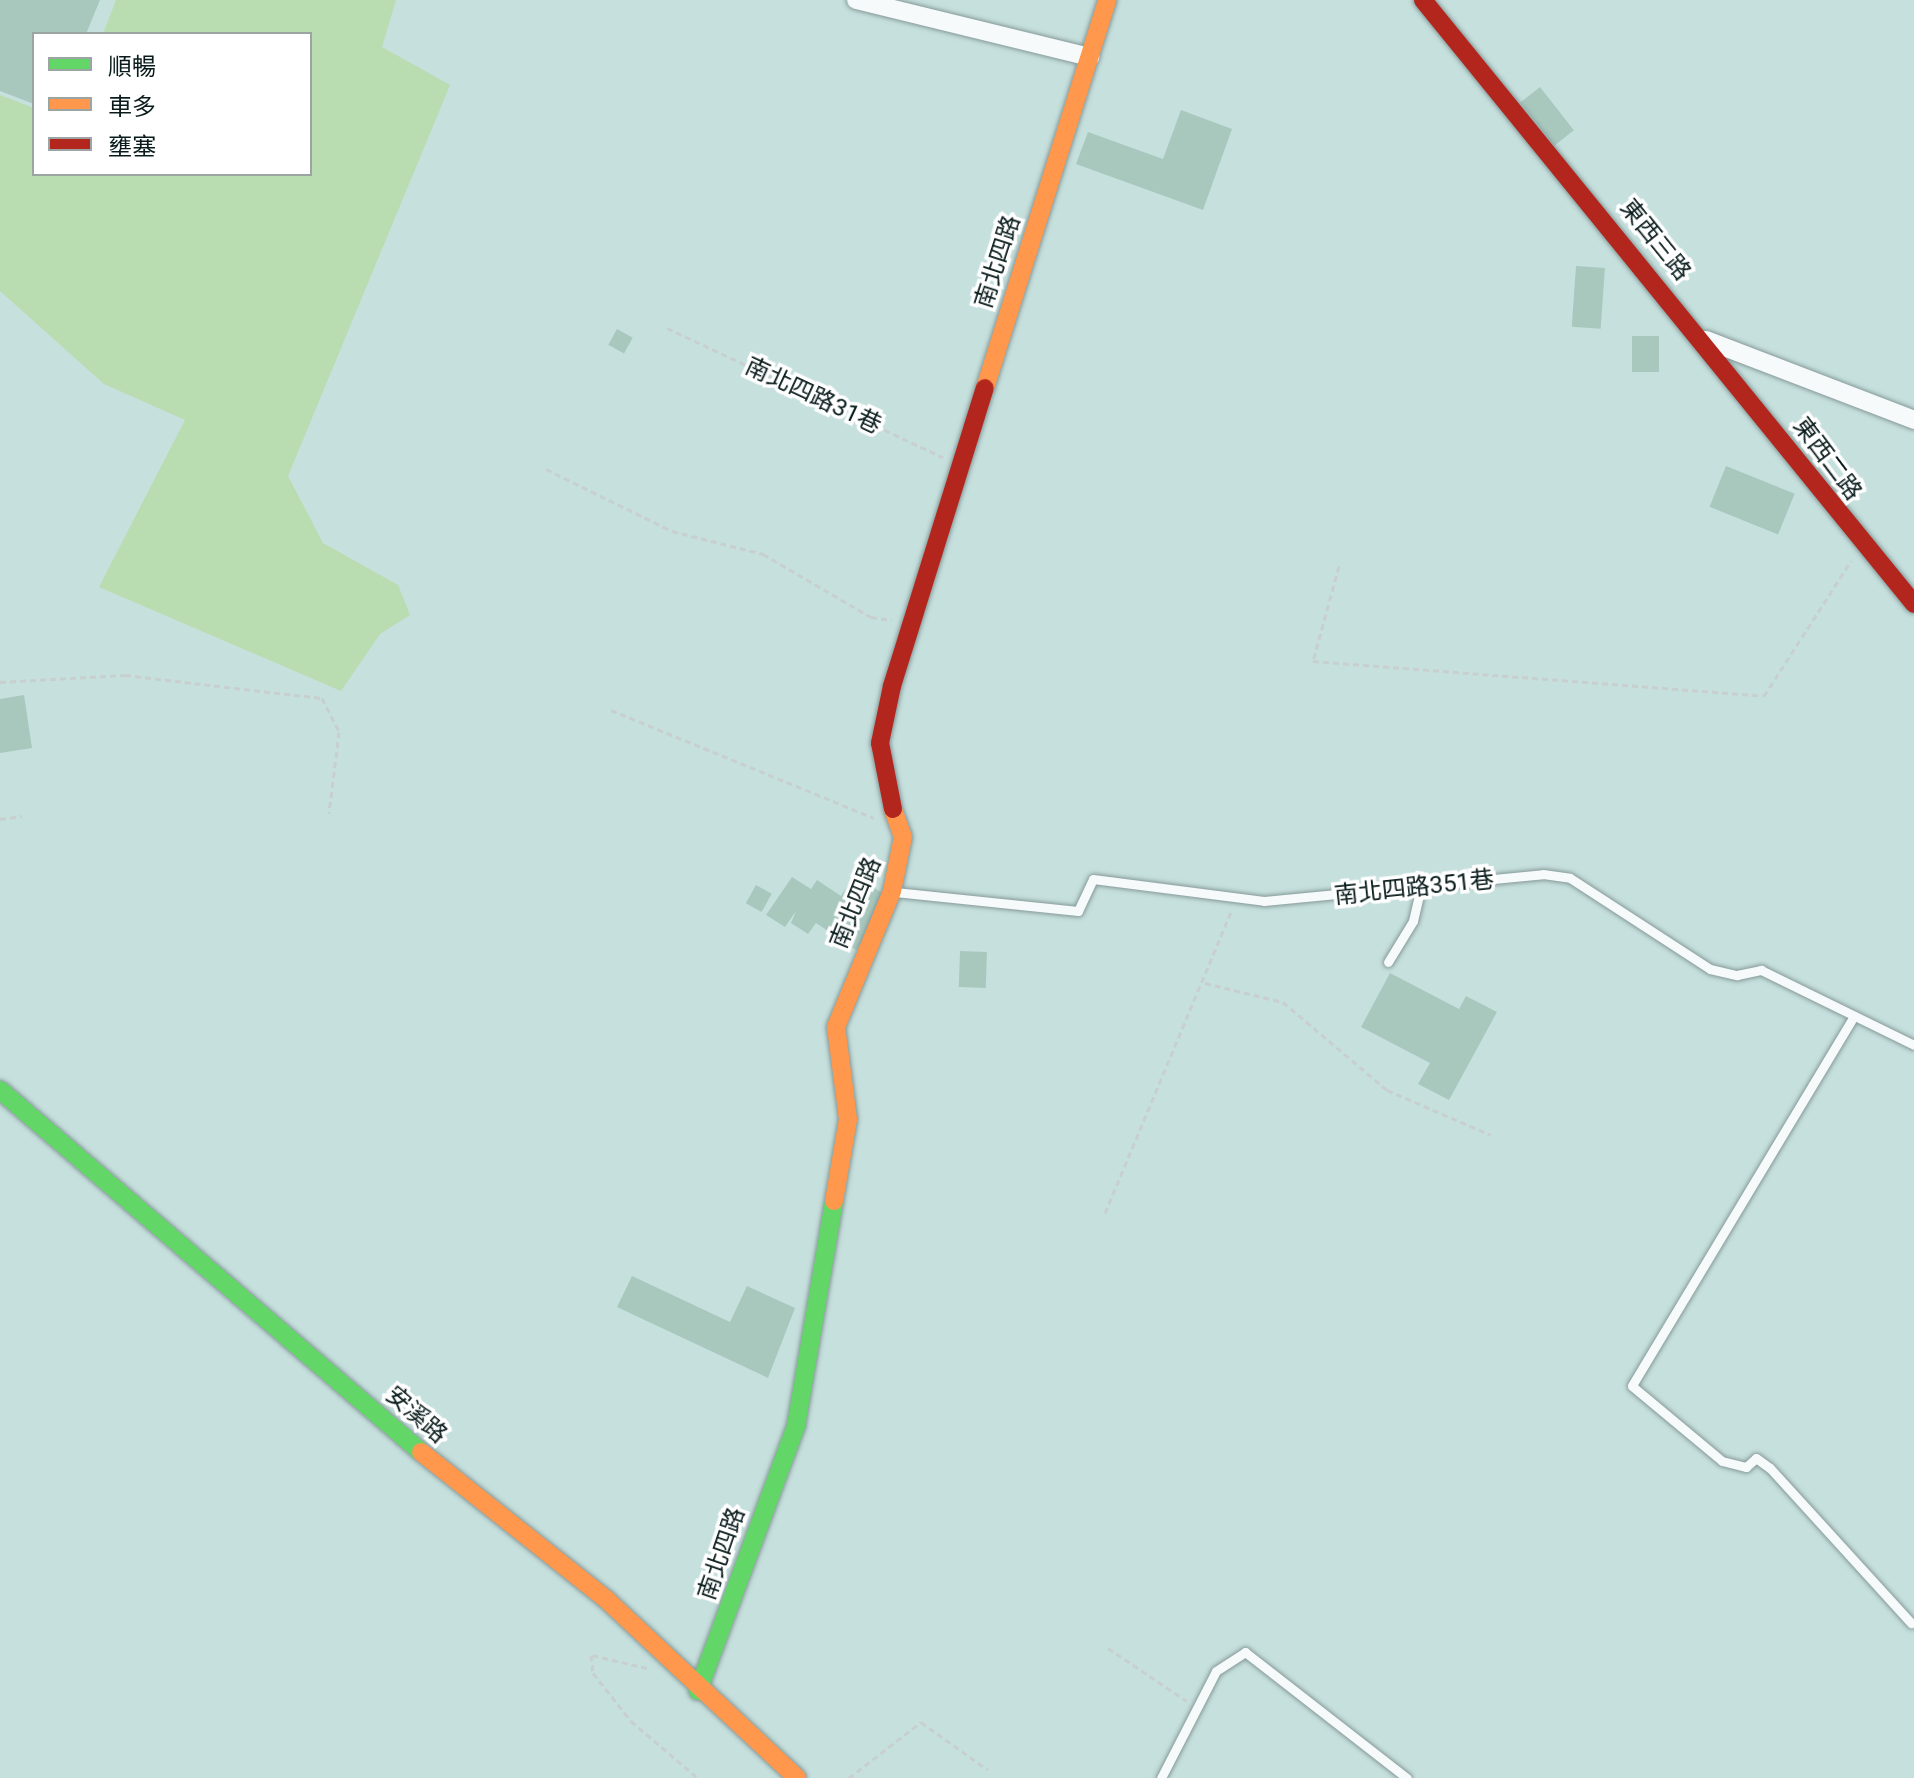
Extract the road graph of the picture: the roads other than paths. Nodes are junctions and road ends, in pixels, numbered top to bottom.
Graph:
1 (856, 0) edge
2 (1107, 0) edge
3 (1423, 0) edge
4 (1090, 57) junction
5 (1706, 340) junction
6 (1914, 420) edge
7 (1914, 604) edge
8 (1420, 890) junction
9 (892, 891) junction
10 (1388, 962) dead end
11 (1854, 1016) junction
12 (1914, 1045) edge
13 (0, 1090) edge
14 (1911, 1623) dead end
15 (698, 1691) junction
16 (797, 1778) edge
17 (1161, 1778) edge
18 (1407, 1778) edge

1 - 4 street
2 - 4 street, 南北四路
3 - 5 street, 東西三路
4 - 9 street, 南北四路
5 - 6 street, 東西三路
5 - 7 street, 東西二路
8 - 9 lane, 南北四路351巷
8 - 10 lane
8 - 11 lane, 南北四路351巷
9 - 15 street, 南北四路
11 - 12 lane, 南北四路351巷
11 - 14 lane
13 - 15 street, 安溪路
15 - 16 street, 安溪路
17 - 18 lane

